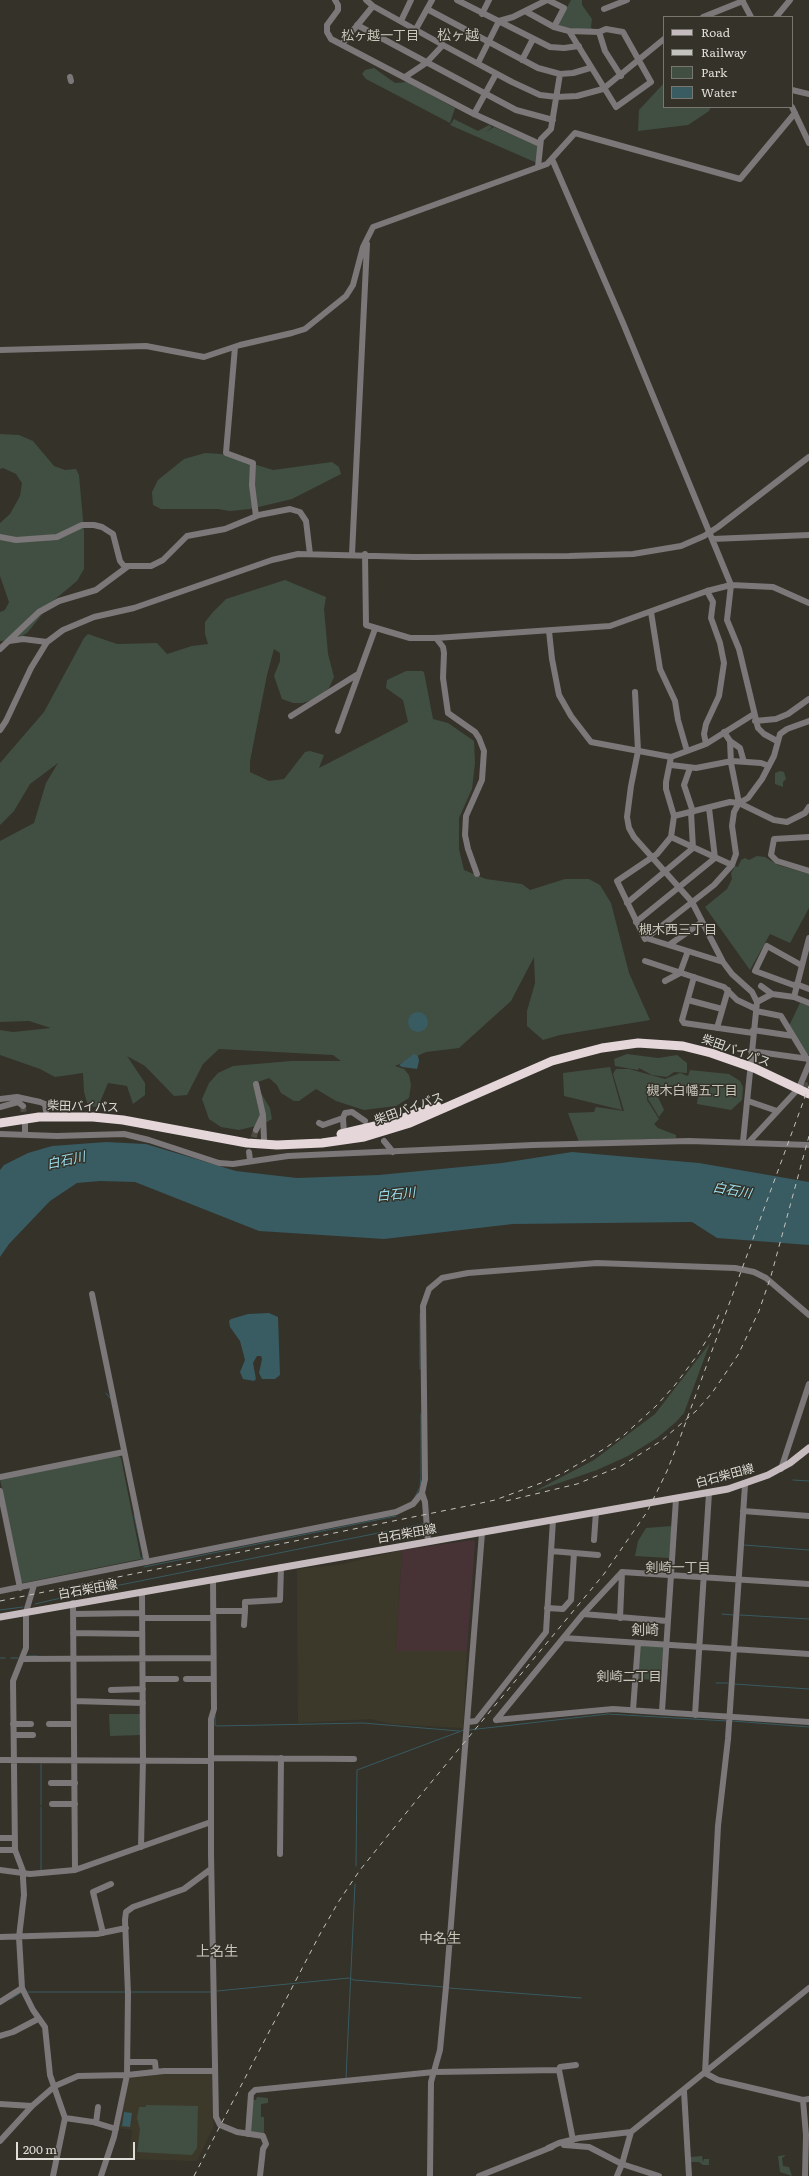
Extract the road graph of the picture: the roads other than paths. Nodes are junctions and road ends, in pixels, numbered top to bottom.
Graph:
1 (335, 0) edge
2 (366, 0) edge
3 (411, 0) edge
4 (432, 0) edge
5 (489, 0) edge
6 (548, 0) edge
7 (627, 0) edge
8 (743, 0) edge
9 (790, 0) edge
10 (459, 1) edge
11 (373, 6) junction
12 (427, 9) junction
13 (604, 9) dead end
14 (525, 10) junction
15 (482, 14) junction
16 (705, 16) edge
17 (751, 16) edge
18 (777, 16) edge
19 (401, 21) junction
20 (499, 21) junction
21 (357, 25) junction
22 (554, 27) junction
23 (416, 29) junction
24 (569, 31) junction
25 (599, 32) junction
26 (533, 39) junction
27 (663, 40) edge
28 (488, 42) junction
29 (342, 44) junction
30 (443, 45) junction
31 (579, 46) junction
32 (522, 60) junction
33 (639, 61) junction
34 (426, 63) junction
35 (478, 63) junction
36 (590, 68) junction
37 (496, 74) junction
38 (560, 74) junction
39 (621, 76) junction
40 (405, 77) junction
41 (603, 89) junction
42 (793, 90) edge
43 (484, 93) junction
44 (809, 94) edge
45 (557, 97) junction
46 (793, 110) edge
47 (474, 114) junction
48 (553, 120) junction
49 (809, 142) edge
50 (540, 144) junction
51 (552, 159) junction
52 (538, 167) junction
53 (370, 231) junction
54 (235, 347) junction
55 (0, 350) edge
56 (809, 457) edge
57 (256, 516) junction
58 (709, 532) junction
59 (809, 535) edge
60 (0, 538) edge
61 (712, 539) junction
62 (310, 554) junction
63 (352, 554) junction
64 (365, 554) junction
65 (127, 567) junction
66 (731, 585) junction
67 (707, 591) junction
68 (809, 603) edge
69 (651, 612) junction
70 (375, 629) junction
71 (549, 630) junction
72 (436, 638) junction
73 (8, 641) junction
74 (47, 642) junction
75 (0, 649) edge
76 (358, 674) junction
77 (635, 692) dead end
78 (809, 699) edge
79 (291, 716) dead end
80 (754, 717) junction
81 (809, 721) edge
82 (0, 730) edge
83 (338, 731) dead end
84 (724, 732) junction
85 (777, 740) junction
86 (730, 741) junction
87 (706, 744) junction
88 (638, 751) junction
89 (687, 751) junction
90 (671, 757) junction
91 (732, 761) junction
92 (744, 762) junction
93 (671, 765) junction
94 (769, 766) junction
95 (690, 768) junction
96 (739, 802) junction
97 (809, 807) edge
98 (709, 808) junction
99 (692, 812) junction
100 (674, 816) junction
101 (671, 837) junction
102 (809, 837) edge
103 (693, 848) junction
104 (653, 857) junction
105 (715, 858) junction
106 (732, 865) junction
107 (665, 871) junction
108 (809, 871) edge
109 (477, 874) dead end
110 (678, 888) junction
111 (692, 902) junction
112 (627, 903) junction
113 (636, 922) junction
114 (702, 922) junction
115 (646, 938) junction
116 (809, 938) edge
117 (669, 946) junction
118 (688, 951) junction
119 (645, 961) dead end
120 (723, 962) junction
121 (802, 963) junction
122 (809, 965) edge
123 (680, 973) junction
124 (694, 977) junction
125 (665, 981) dead end
126 (796, 985) junction
127 (761, 986) dead end
128 (809, 989) edge
129 (728, 990) junction
130 (772, 994) junction
131 (794, 997) junction
132 (688, 1000) junction
133 (757, 1002) junction
134 (809, 1003) edge
135 (722, 1009) junction
136 (756, 1010) junction
137 (717, 1028) junction
138 (753, 1032) junction
139 (793, 1036) junction
140 (612, 1043) junction
141 (751, 1051) junction
142 (808, 1061) edge
143 (256, 1084) dead end
144 (804, 1087) edge
145 (809, 1094) edge
146 (1, 1097) edge
147 (748, 1101) junction
148 (23, 1106) dead end
149 (0, 1107) edge
150 (46, 1111) junction
151 (777, 1111) junction
152 (262, 1115) junction
153 (0, 1117) edge
154 (343, 1118) junction
155 (365, 1121) dead end
156 (0, 1122) edge
157 (319, 1123) dead end
158 (25, 1124) tunnel mouth
159 (256, 1130) tunnel mouth
160 (0, 1134) edge
161 (344, 1134) junction
162 (25, 1136) junction
163 (264, 1139) junction
164 (384, 1141) dead end
165 (746, 1142) junction
166 (809, 1145) edge
167 (249, 1152) tunnel mouth
168 (393, 1152) junction
169 (250, 1160) junction
170 (92, 1294) dead end
171 (809, 1315) edge
172 (809, 1384) edge
173 (809, 1448) edge
174 (124, 1452) junction
175 (782, 1469) junction
176 (0, 1477) edge
177 (745, 1485) junction
178 (0, 1491) edge
179 (422, 1493) junction
180 (709, 1493) junction
181 (676, 1499) junction
182 (743, 1511) junction
183 (596, 1512) junction
184 (809, 1516) edge
185 (553, 1520) junction
186 (482, 1533) junction
187 (594, 1540) dead end
188 (428, 1542) junction
189 (551, 1551) junction
190 (574, 1553) junction
191 (598, 1555) dead end
192 (147, 1562) junction
193 (281, 1567) junction
194 (622, 1572) junction
195 (671, 1575) junction
196 (704, 1578) junction
197 (213, 1580) junction
198 (738, 1580) junction
199 (809, 1584) edge
200 (34, 1585) junction
201 (20, 1588) junction
202 (0, 1591) edge
203 (142, 1592) junction
204 (73, 1603) junction
205 (547, 1608) junction
206 (213, 1611) junction
207 (245, 1611) junction
208 (26, 1612) junction
209 (73, 1614) junction
210 (583, 1614) junction
211 (142, 1616) junction
212 (0, 1617) edge
213 (213, 1618) junction
214 (620, 1618) junction
215 (667, 1621) junction
216 (244, 1625) dead end
217 (74, 1633) junction
218 (142, 1634) junction
219 (564, 1638) junction
220 (638, 1643) junction
221 (666, 1645) junction
222 (700, 1647) junction
223 (733, 1649) junction
224 (809, 1654) edge
225 (142, 1658) junction
226 (213, 1658) junction
227 (22, 1659) junction
228 (74, 1659) junction
229 (143, 1679) junction
230 (176, 1679) dead end
231 (186, 1679) dead end
232 (213, 1679) junction
233 (143, 1689) junction
234 (111, 1690) dead end
235 (74, 1701) junction
236 (143, 1703) junction
237 (633, 1710) junction
238 (662, 1711) junction
239 (695, 1714) junction
240 (538, 1716) junction
241 (728, 1719) junction
242 (809, 1722) edge
243 (538, 1723) dead end
244 (13, 1724) junction
245 (31, 1724) dead end
246 (49, 1724) dead end
247 (74, 1724) junction
248 (467, 1727) junction
249 (14, 1735) junction
250 (33, 1735) dead end
251 (281, 1758) junction
252 (354, 1758) dead end
253 (211, 1759) junction
254 (0, 1760) edge
255 (144, 1760) junction
256 (14, 1761) junction
257 (74, 1761) junction
258 (51, 1783) dead end
259 (74, 1783) junction
260 (52, 1804) dead end
261 (75, 1804) junction
262 (211, 1822) junction
263 (0, 1838) edge
264 (15, 1838) junction
265 (141, 1847) junction
266 (0, 1850) edge
267 (15, 1850) junction
268 (280, 1854) dead end
269 (211, 1869) junction
270 (0, 1870) edge
271 (75, 1870) junction
272 (22, 1873) junction
273 (111, 1884) dead end
274 (126, 1928) junction
275 (103, 1933) junction
276 (19, 1937) junction
277 (0, 1938) edge
278 (22, 1988) junction
279 (809, 1988) edge
280 (0, 2002) edge
281 (38, 2019) junction
282 (0, 2036) edge
283 (128, 2062) junction
284 (576, 2065) dead end
285 (558, 2070) junction
286 (214, 2071) junction
287 (156, 2072) junction
288 (434, 2072) junction
289 (705, 2073) junction
290 (127, 2075) junction
291 (55, 2086) junction
292 (684, 2091) junction
293 (806, 2100) edge
294 (0, 2104) edge
295 (32, 2106) junction
296 (98, 2107) dead end
297 (65, 2118) junction
298 (96, 2123) junction
299 (116, 2129) junction
300 (631, 2132) junction
301 (248, 2134) junction
302 (573, 2140) junction
303 (0, 2141) edge
304 (548, 2148) junction
305 (622, 2164) junction
306 (53, 2176) edge
307 (101, 2176) edge
308 (260, 2176) edge
309 (430, 2176) edge
310 (479, 2176) edge
311 (617, 2176) edge
312 (659, 2176) edge
313 (689, 2176) edge
314 (805, 2176) edge

1 - 29 street
2 - 11 street
3 - 19 street
4 - 12 street
5 - 15 street
6 - 14 street
6 - 22 street
7 - 13 street
8 - 16 street
8 - 17 street
9 - 18 street
10 - 15 street
11 - 19 street
11 - 21 street
12 - 23 street
12 - 28 street
14 - 20 street
14 - 22 street
15 - 20 street
19 - 23 street
20 - 26 street
20 - 28 street
21 - 29 street
21 - 34 street
22 - 24 street
23 - 30 street
24 - 25 street
24 - 31 street
25 - 33 street
25 - 39 street
26 - 31 street
26 - 32 street
27 - 33 street
28 - 32 street
28 - 35 street
29 - 40 street
30 - 34 street
30 - 35 street
31 - 36 street
32 - 38 street
33 - 39 street
33 - 41 street
34 - 40 street
34 - 43 street
35 - 37 street
36 - 38 street
36 - 41 street
37 - 43 street
37 - 45 street
38 - 45 street
39 - 41 street
40 - 47 street
41 - 45 street
42 - 44 street
43 - 47 street
43 - 48 street
45 - 48 street
46 - 49 street
46 - 51 street
47 - 50 street
48 - 50 street
50 - 52 street
51 - 52 street
51 - 58 street
52 - 53 street
53 - 54 street
53 - 63 street
54 - 55 street
54 - 57 street
56 - 58 street
57 - 62 street
57 - 65 street
58 - 61 street
58 - 64 street
59 - 61 street
60 - 65 street
61 - 66 street
62 - 63 street
62 - 74 street
63 - 64 street
64 - 70 street
65 - 73 street
66 - 67 street
66 - 68 street
66 - 80 street
67 - 69 street
67 - 87 street
69 - 71 street
69 - 89 street
70 - 72 street
70 - 76 street
71 - 72 street
71 - 88 street
72 - 109 street
73 - 74 street
73 - 75 street
74 - 82 street
76 - 79 street
76 - 83 street
77 - 88 street
78 - 80 street
80 - 84 street
80 - 85 street
81 - 85 street
84 - 86 street
84 - 87 street
85 - 94 street
86 - 91 street
86 - 92 street
87 - 89 street
88 - 90 street
88 - 104 street
89 - 90 street
90 - 93 street
91 - 92 street
91 - 95 street
91 - 96 street
92 - 94 street
93 - 95 street
93 - 100 street
94 - 96 street
95 - 99 street
96 - 97 street
96 - 98 street
96 - 106 street
98 - 99 street
98 - 105 street
99 - 100 street
99 - 103 street
100 - 101 street
101 - 103 street
101 - 104 street
102 - 108 street
103 - 105 street
103 - 107 street
104 - 107 street
104 - 112 street
105 - 106 street
105 - 110 street
106 - 111 street
107 - 110 street
107 - 112 street
110 - 111 street
110 - 113 street
111 - 114 street
111 - 115 street
112 - 113 street
113 - 115 street
114 - 117 street
114 - 120 street
115 - 117 street
116 - 121 street
117 - 118 street
118 - 120 street
118 - 123 street
119 - 123 street
120 - 133 street
121 - 122 street
121 - 126 street
121 - 126 street
123 - 124 street
123 - 125 street
124 - 129 street
124 - 132 street
126 - 128 street
126 - 131 street
127 - 130 street
129 - 135 street
129 - 136 street
130 - 131 street
130 - 133 street
131 - 134 street
132 - 135 street
132 - 137 street
133 - 136 street
135 - 137 street
136 - 138 street
136 - 139 street
137 - 138 street
138 - 139 street
138 - 141 street
139 - 142 street
140 - 144 highway, 柴田バイパス
140 - 145 highway, 柴田バイパス
140 - 156 highway, 柴田バイパス
140 - 161 highway, 柴田バイパス
141 - 142 street
141 - 147 street
142 - 144 street
143 - 152 street
144 - 151 street
146 - 150 street
147 - 151 street
147 - 165 street
148 - 149 street
150 - 153 highway, 柴田バイパス
150 - 163 highway, 柴田バイパス
151 - 165 street
152 - 159 street
152 - 163 street
154 - 155 street
154 - 157 street
154 - 161 street
158 - 162 street
160 - 162 street
161 - 163 highway, 柴田バイパス
162 - 169 street
164 - 168 street
165 - 166 street
165 - 168 street
167 - 169 street
168 - 169 street
170 - 174 street
171 - 179 street
172 - 175 street
173 - 175 main road, 白石柴田線
174 - 176 street
174 - 192 street
175 - 177 main road, 白石柴田線
177 - 180 main road, 白石柴田線
177 - 182 street
178 - 201 street
179 - 188 street
179 - 192 street
180 - 181 main road, 白石柴田線
180 - 196 street
181 - 183 main road, 白石柴田線
181 - 195 street
182 - 184 street
182 - 198 street
183 - 185 main road, 白石柴田線
183 - 187 street
185 - 186 main road, 白石柴田線
185 - 189 street
186 - 188 main road, 白石柴田線
186 - 248 street
188 - 193 main road, 白石柴田線
189 - 190 street
189 - 205 street
190 - 191 street
190 - 205 street
192 - 200 street
193 - 197 main road, 白石柴田線
193 - 207 street
194 - 195 street
194 - 210 street
194 - 214 street
195 - 196 street
195 - 215 street
196 - 198 street
196 - 222 street
197 - 203 main road, 白石柴田線
197 - 206 street
198 - 199 street
198 - 223 street
200 - 201 street
200 - 208 street
201 - 202 street
203 - 204 main road, 白石柴田線
203 - 211 street
204 - 208 main road, 白石柴田線
204 - 209 street
205 - 248 street
206 - 207 street
206 - 213 street
207 - 216 street
208 - 212 main road, 白石柴田線
208 - 227 street
209 - 211 street
209 - 217 street
210 - 214 street
210 - 219 street
211 - 213 street
211 - 218 street
213 - 226 street
214 - 215 street
215 - 221 street
217 - 218 street
217 - 228 street
218 - 225 street
219 - 220 street
219 - 240 street
220 - 221 street
220 - 237 street
221 - 222 street
221 - 238 street
222 - 223 street
222 - 239 street
223 - 224 street
223 - 241 street
225 - 226 street
225 - 228 street
225 - 229 street
226 - 232 street
227 - 228 street
227 - 244 street
228 - 235 street
229 - 230 street
229 - 233 street
231 - 232 street
232 - 253 street
233 - 234 street
233 - 236 street
235 - 236 street
235 - 247 street
236 - 255 street
237 - 238 street
237 - 240 street
238 - 239 street
239 - 241 street
240 - 243 street
241 - 242 street
241 - 289 street
244 - 245 street
244 - 249 street
246 - 247 street
247 - 257 street
248 - 288 street
249 - 250 street
249 - 256 street
251 - 252 street
251 - 253 street
251 - 268 street
253 - 255 street
253 - 262 street
254 - 256 street
255 - 257 street
255 - 265 street
256 - 257 street
256 - 264 street
257 - 259 street
258 - 259 street
259 - 261 street
260 - 261 street
261 - 271 street
262 - 265 street
262 - 269 street
263 - 264 street
264 - 267 street
265 - 271 street
266 - 267 street
267 - 272 street
269 - 274 street
269 - 286 street
270 - 272 street
271 - 272 street
272 - 276 street
273 - 275 street
274 - 275 street
274 - 283 street
275 - 276 street
276 - 277 street
276 - 278 street
278 - 280 street
278 - 281 street
279 - 289 street
281 - 282 street
281 - 291 street
283 - 287 street
283 - 290 street
284 - 285 street
285 - 288 street
285 - 302 street
286 - 287 street
286 - 301 street
287 - 290 street
288 - 301 street
288 - 309 street
289 - 292 street
289 - 293 street
290 - 291 street
290 - 299 street
291 - 295 street
291 - 297 street
292 - 300 street
292 - 313 street
293 - 314 street
294 - 295 street
295 - 303 street
296 - 298 street
297 - 298 street
297 - 306 street
298 - 299 street
299 - 307 street
300 - 302 street
300 - 305 street
301 - 308 street
302 - 304 street
304 - 305 street
304 - 310 street
305 - 311 street
305 - 312 street

